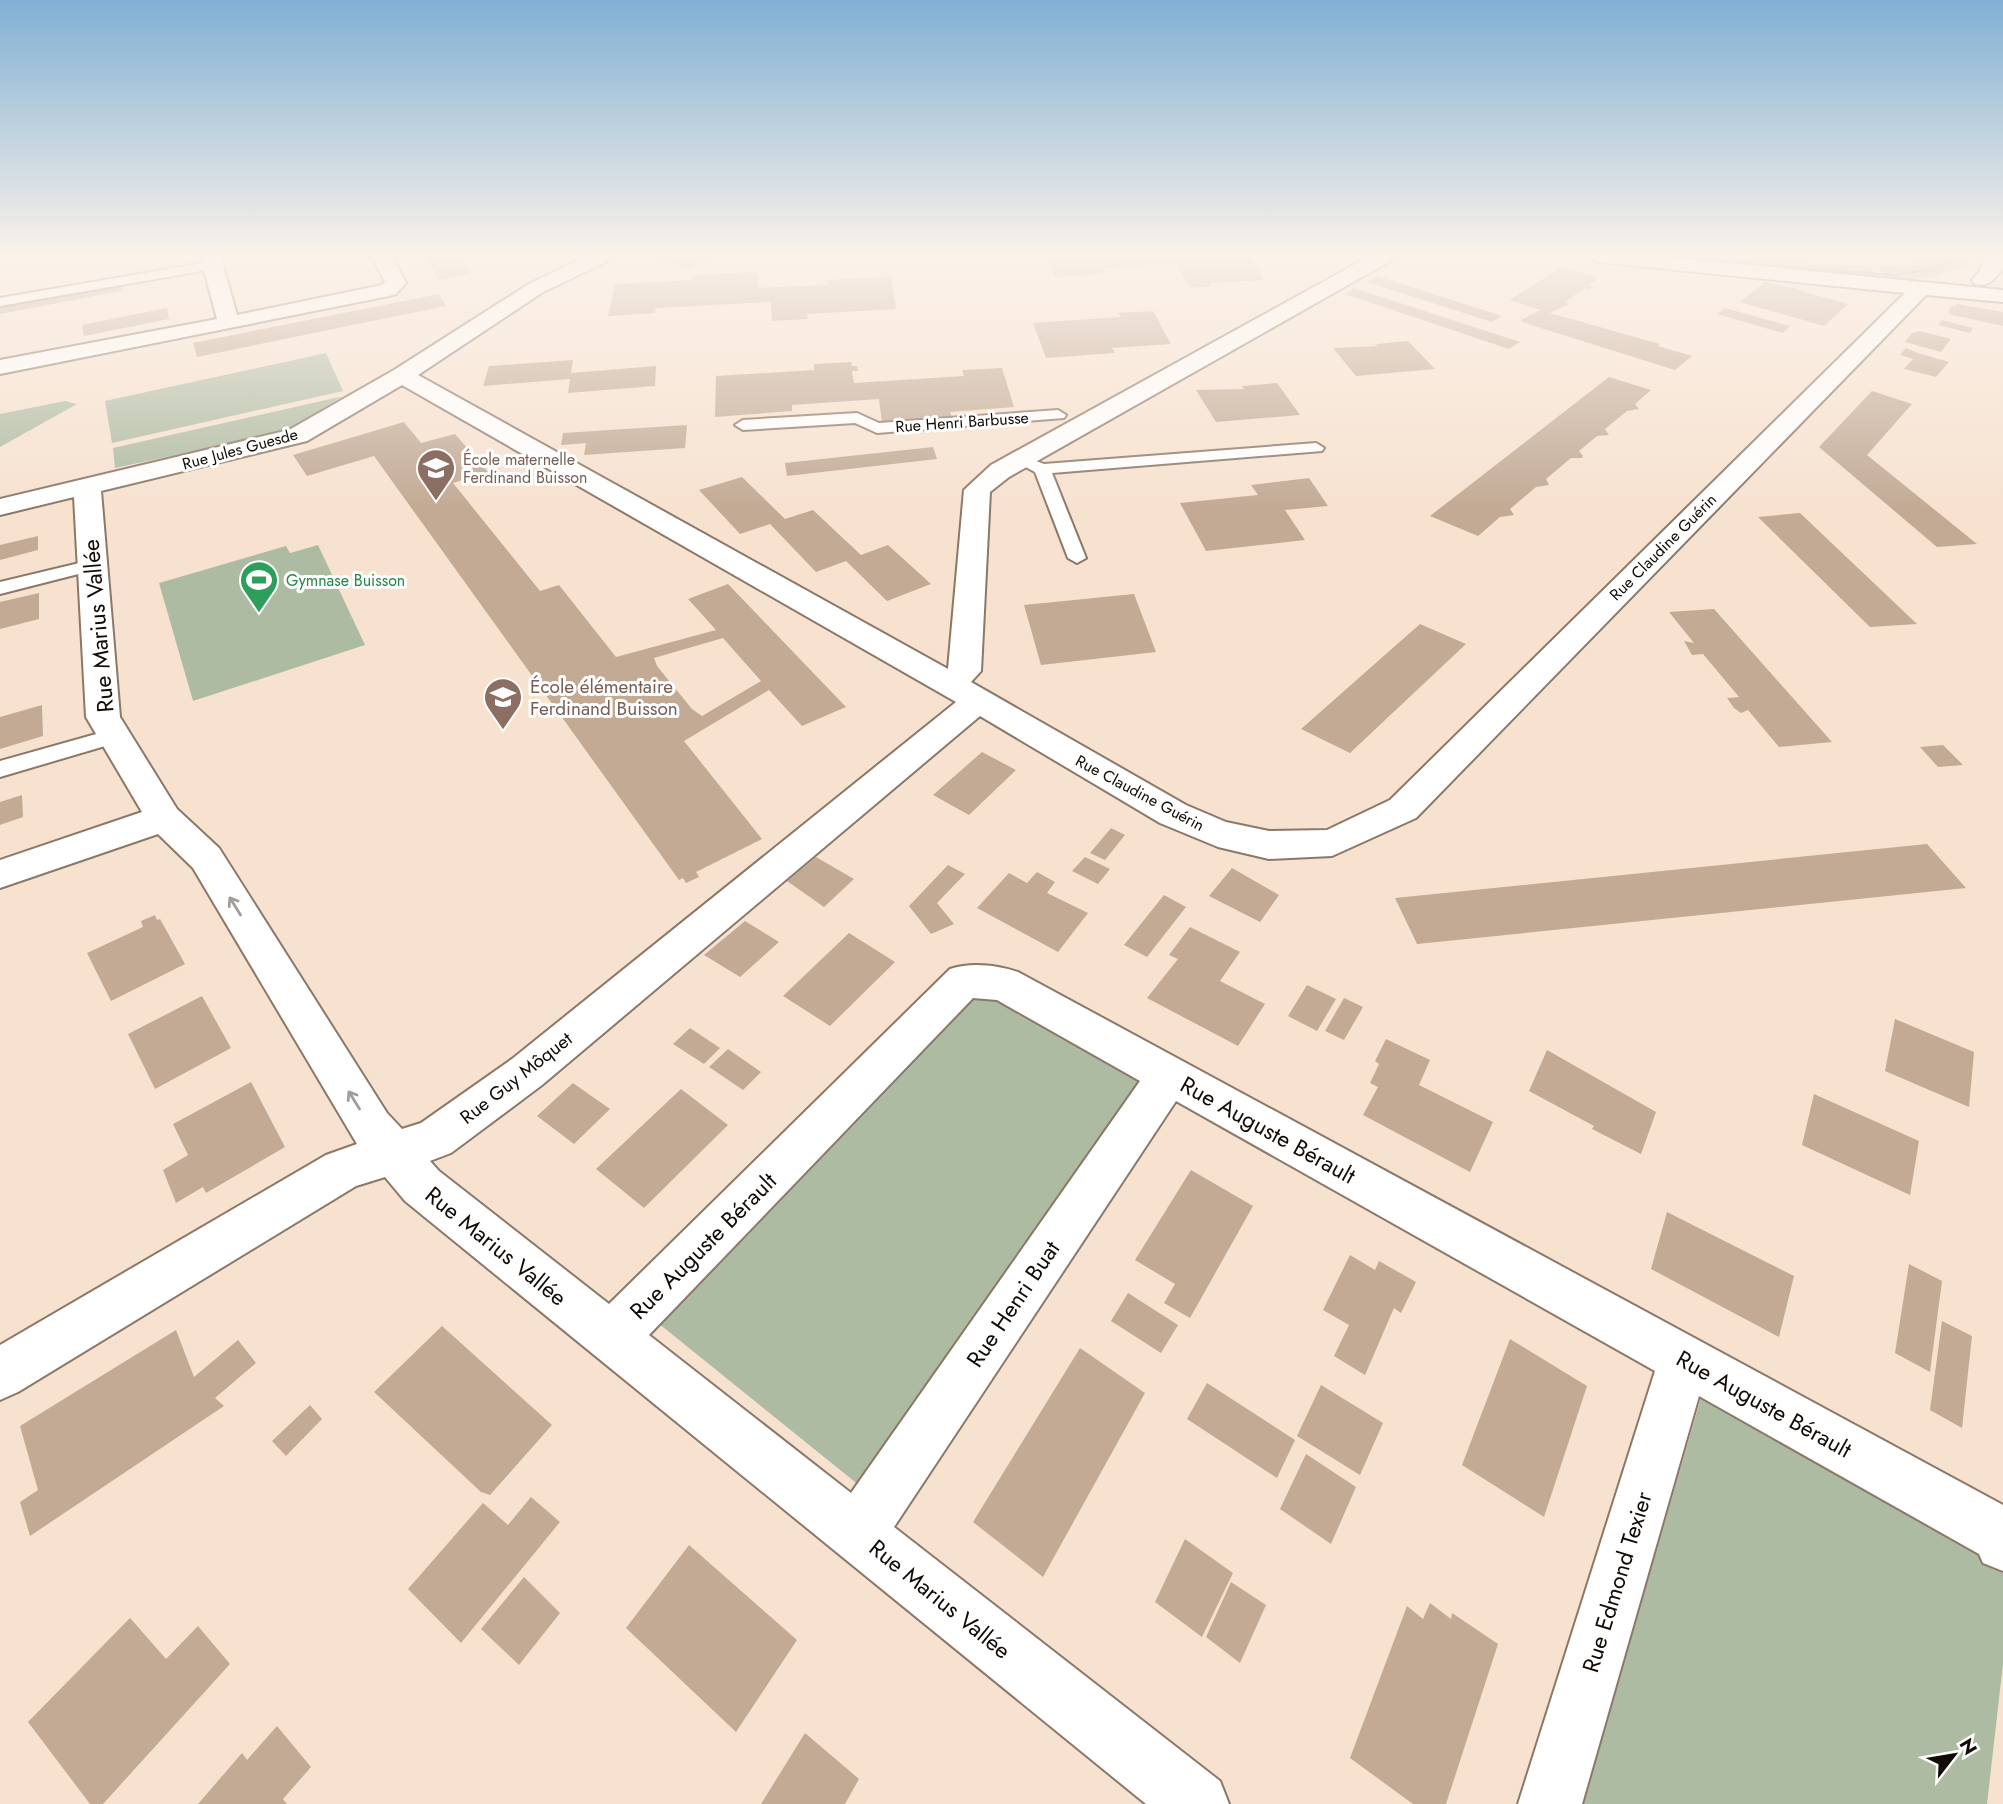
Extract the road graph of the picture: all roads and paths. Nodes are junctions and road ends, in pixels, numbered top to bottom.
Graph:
1 (140, 340) edge
2 (455, 340) edge
3 (1242, 340) edge
4 (1869, 340) edge
5 (0, 367) edge
6 (402, 374) junction
7 (1058, 415) dead end
8 (743, 425) dead end
9 (1317, 448) dead end
10 (1031, 464) junction
11 (87, 487) junction
12 (0, 507) edge
13 (1077, 558) dead end
14 (93, 565) junction
15 (0, 588) edge
16 (964, 692) junction
17 (114, 736) junction
18 (0, 769) edge
19 (164, 818) junction
20 (0, 874) edge
21 (1169, 1075) junction
22 (394, 1155) junction
23 (611, 1338) junction
24 (1684, 1360) junction
25 (0, 1374) edge
26 (857, 1533) junction
27 (2003, 1543) edge
28 (1197, 1804) edge
29 (1550, 1804) edge

1 - 5 street
2 - 6 street, Rue Jules Guesde
3 - 10 street, Rue Henri Barbusse
4 - 16 street, Rue Claudine Guérin
6 - 11 street, Rue Jules Guesde
6 - 16 street, Rue Claudine Guérin
7 - 8 lane, Rue Henri Barbusse
9 - 10 lane, Rue Henri Barbusse
10 - 13 lane
10 - 16 street, Rue Henri Barbusse
11 - 12 street, Rue Jules Guesde
11 - 14 street, Rue Marius Vallée
14 - 15 lane
14 - 17 street, Rue Marius Vallée
16 - 22 street, Rue Guy Môquet
17 - 18 lane
17 - 19 street, Rue Marius Vallée
19 - 20 street
22 -> 19 street, Rue Marius Vallée
21 - 23 street, Rue Auguste Bérault
21 - 24 street, Rue Auguste Bérault
21 - 26 street, Rue Henri Buat
22 - 23 street, Rue Marius Vallée
22 - 25 street, Rue Guy Môquet
23 - 26 street, Rue Marius Vallée
24 - 27 street, Rue Auguste Bérault
24 - 29 street, Rue Edmond Texier
26 - 28 street, Rue Marius Vallée

